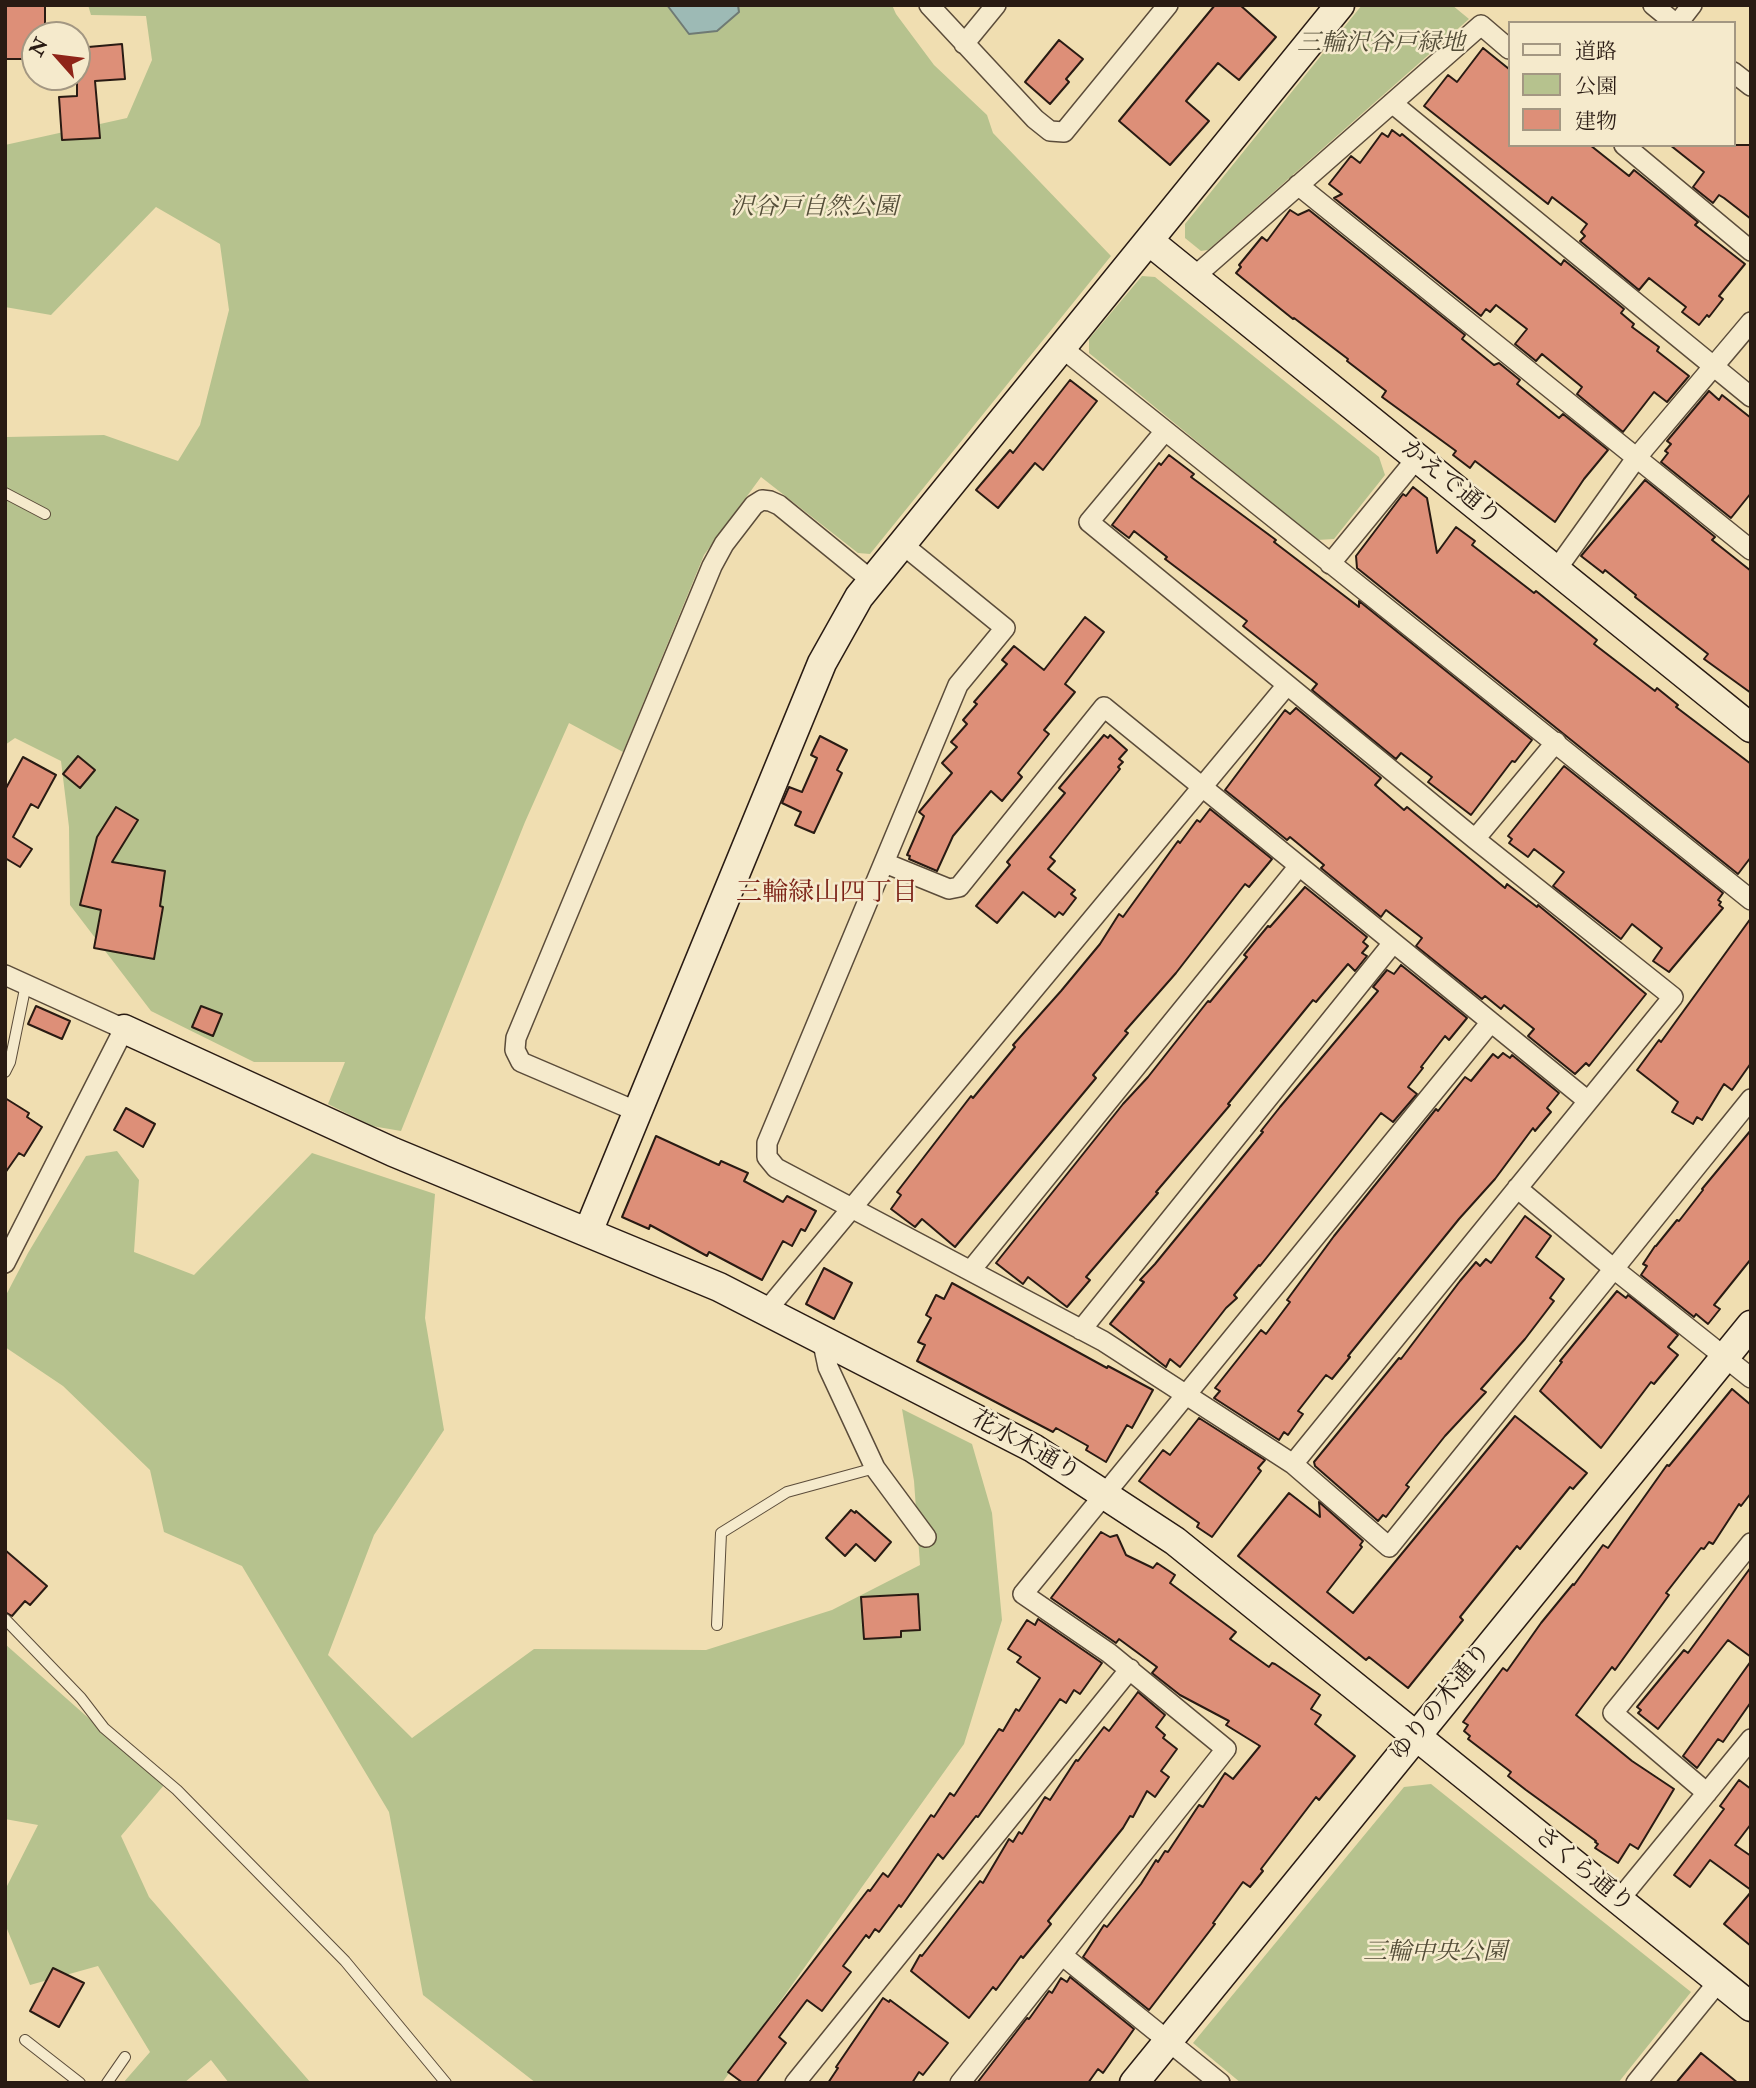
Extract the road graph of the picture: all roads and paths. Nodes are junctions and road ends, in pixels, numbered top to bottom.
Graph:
1 (929, 5) edge
2 (996, 5) edge
3 (1168, 5) edge
4 (1340, 5) edge
5 (1653, 5) edge
6 (1692, 5) edge
7 (1673, 21) edge
8 (1678, 21) edge
9 (964, 44) junction
10 (1508, 48) edge
11 (1735, 74) edge
12 (1751, 86) edge
13 (1392, 103) junction
14 (1626, 147) edge
15 (1298, 185) junction
16 (1149, 241) junction
17 (1751, 251) edge
18 (1194, 277) junction
19 (1751, 322) edge
20 (1062, 348) junction
21 (1713, 367) junction
22 (1751, 397) edge
23 (1165, 431) junction
24 (1637, 457) junction
25 (1417, 458) junction
26 (5, 494) edge
27 (45, 514) dead end
28 (902, 544) junction
29 (1751, 550) edge
30 (1330, 564) junction
31 (1556, 570) junction
32 (871, 580) junction
33 (1287, 685) junction
34 (1751, 727) edge
35 (1556, 742) junction
36 (1202, 787) junction
37 (1475, 839) junction
38 (885, 863) junction
39 (1299, 866) junction
40 (1751, 900) edge
41 (1393, 943) junction
42 (5, 975) edge
43 (26, 984) junction
44 (1491, 1022) junction
45 (124, 1029) junction
46 (5, 1072) edge
47 (1751, 1099) edge
48 (1588, 1101) junction
49 (638, 1112) junction
50 (1517, 1188) junction
51 (852, 1208) junction
52 (589, 1233) junction
53 (5, 1263) edge
54 (1614, 1269) junction
55 (971, 1270) junction
56 (767, 1310) junction
57 (1751, 1325) edge
58 (1081, 1330) junction
59 (822, 1339) junction
60 (1725, 1357) junction
61 (1751, 1378) edge
62 (1187, 1396) junction
63 (1293, 1464) junction
64 (875, 1468) junction
65 (1106, 1494) junction
66 (926, 1537) dead end
67 (1751, 1543) edge
68 (5, 1619) edge
69 (717, 1625) dead end
70 (1129, 1669) junction
71 (1416, 1735) junction
72 (1751, 1739) edge
73 (1707, 1793) junction
74 (1619, 1900) junction
75 (1063, 1956) junction
76 (1719, 1981) junction
77 (1751, 2007) edge
78 (25, 2040) dead end
79 (1168, 2041) junction
80 (125, 2057) dead end
81 (80, 2083) edge
82 (107, 2083) edge
83 (446, 2083) edge
84 (795, 2083) edge
85 (960, 2083) edge
86 (1134, 2083) edge
87 (1220, 2083) edge
88 (1636, 2083) edge

1 - 9 street
2 - 9 street
3 - 9 street
4 - 16 street
5 - 7 street
6 - 8 street
10 - 13 street
11 - 12 street
13 - 15 street
13 - 21 street
14 - 17 street
15 - 18 street
15 - 24 street
16 - 18 street, かえで通り
16 - 20 street
18 - 25 street, かえで通り
19 - 21 street
20 - 23 street
20 - 28 street
21 - 22 street
21 - 24 street
23 - 30 street
23 - 33 street
24 - 29 street
24 - 31 street
25 - 30 street
25 - 31 street, かえで通り
26 - 27 lane
28 - 32 street
28 - 38 street
30 - 35 street
31 - 34 street, かえで通り
32 - 49 street
32 - 49 street
33 - 36 street
33 - 37 street
35 - 37 street
35 - 40 street
36 - 38 street
36 - 39 street
36 - 51 street
37 - 48 street
38 - 51 street
39 - 41 street
39 - 55 street
41 - 44 street
41 - 58 street
42 - 43 street
43 - 45 street
43 - 46 lane
44 - 48 street
44 - 62 street
45 - 52 street, 花水木通り
45 - 53 street
47 - 54 street
48 - 50 street
49 - 52 street
50 - 54 street
50 - 63 street
51 - 55 street
51 - 56 street
52 - 56 street, 花水木通り
54 - 60 street
54 - 63 street
55 - 58 street
56 - 59 street, 花水木通り
57 - 60 street, ゆりの木通り
58 - 62 street
59 - 64 street
59 - 65 street, 花水木通り
60 - 61 street
60 - 71 street, ゆりの木通り
62 - 63 street
62 - 65 street
64 - 66 street
64 - 69 lane
65 - 70 street
65 - 71 street, 花水木通り
67 - 73 street
68 - 83 lane
70 - 75 street
70 - 84 street
71 - 74 street, さくら通り
71 - 79 street, ゆりの木通り
72 - 73 street
73 - 74 street
74 - 76 street, さくら通り
75 - 79 street
75 - 85 street
76 - 77 street, さくら通り
76 - 88 street
78 - 81 lane
79 - 86 street, ゆりの木通り
79 - 87 street
80 - 82 lane

